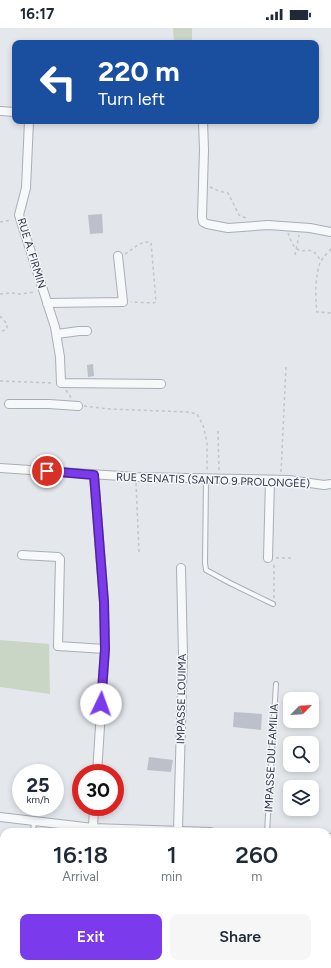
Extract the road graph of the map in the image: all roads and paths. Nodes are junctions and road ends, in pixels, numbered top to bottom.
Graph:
1 (0, 111) edge
2 (12, 112) edge
3 (29, 124) edge
4 (203, 124) edge
5 (203, 181) junction
6 (20, 219) junction
7 (0, 222) edge
8 (258, 226) junction
9 (284, 226) junction
10 (300, 228) junction
11 (331, 232) edge
12 (297, 248) junction
13 (331, 249) edge
14 (118, 256) joint
15 (295, 256) dead end
16 (321, 261) junction
17 (43, 291) junction
18 (0, 294) edge
19 (123, 302) junction
20 (47, 303) junction
21 (331, 313) edge
22 (0, 316) edge
23 (87, 331) dead end
24 (0, 332) edge
25 (57, 334) junction
26 (286, 367) dead end
27 (0, 381) edge
28 (61, 383) junction
29 (162, 384) dead end
30 (9, 404) dead end
31 (78, 406) junction
32 (218, 431) dead end
33 (0, 468) edge
34 (94, 475) junction
35 (136, 477) junction
36 (207, 479) junction
37 (219, 479) junction
38 (270, 480) junction
39 (280, 480) junction
40 (331, 484) edge
41 (139, 552) dead end
42 (22, 555) dead end
43 (268, 558) dead end
44 (294, 558) dead end
45 (181, 568) dead end
46 (274, 604) joint
47 (105, 649) junction
48 (276, 684) dead end
49 (98, 764) edge
50 (94, 816) edge
51 (0, 817) edge
52 (34, 821) junction
53 (34, 828) edge
54 (93, 828) joint
55 (178, 828) edge
56 (267, 828) edge

1 - 2 street
3 - 6 street, RUE A. FIRMIN
4 - 5 street
5 - 8 path
5 - 8 street
6 - 7 path
6 - 17 street, RUE A. FIRMIN
8 - 9 street
9 - 10 street
9 - 12 path
10 - 11 street
10 - 12 path
12 - 15 path
12 - 16 path
13 - 16 path
14 - 19 street
14 - 19 path
16 - 21 path
17 - 18 path
17 - 20 street, RUE A. FIRMIN
19 - 20 street
20 - 25 street, RUE A. FIRMIN
22 - 24 path
23 - 25 street
25 - 28 street, RUE A. FIRMIN
26 - 39 path
27 - 28 path
28 - 29 street
28 - 31 path
30 - 31 street
31 - 36 path
32 - 37 path
33 - 34 street, RUE SENATIS (SANTO 9 PROLONGÉE)
34 - 35 street, RUE SENATIS (SANTO 9 PROLONGÉE)
34 - 47 street
35 - 36 street, RUE SENATIS (SANTO 9 PROLONGÉE)
35 - 41 path
36 - 37 street, RUE SENATIS (SANTO 9 PROLONGÉE)
36 - 46 lane
37 - 38 street, RUE SENATIS (SANTO 9 PROLONGÉE)
38 - 39 street, RUE SENATIS (SANTO 9 PROLONGÉE)
38 - 43 street
39 - 40 street, RUE SENATIS (SANTO 9 PROLONGÉE)
42 - 47 street
44 - 46 path
45 - 55 street, IMPASSE LOUIMA
47 - 49 street
48 - 56 lane, IMPASSE DU FAMILIA
50 - 54 street
51 - 52 street
52 - 53 lane
52 - 54 street

